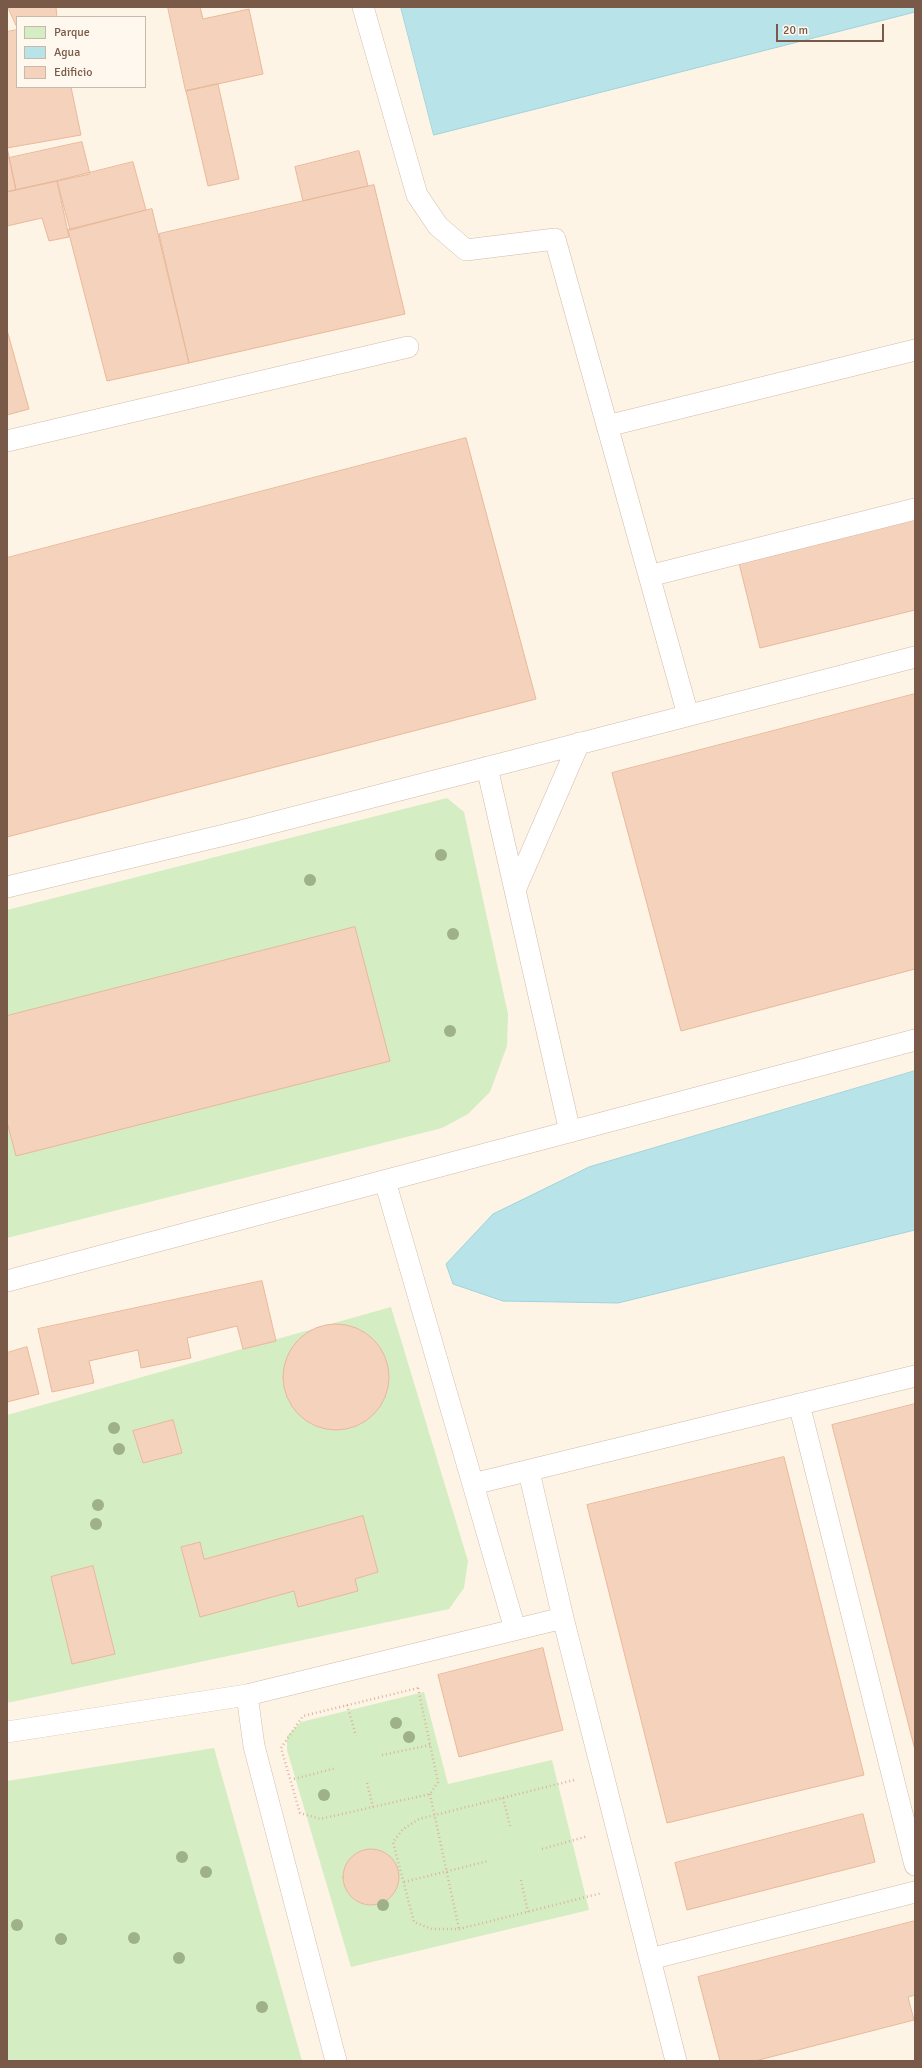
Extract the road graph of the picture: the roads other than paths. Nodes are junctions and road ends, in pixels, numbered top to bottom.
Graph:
1 (363, 7) edge
2 (408, 347) dead end
3 (915, 350) edge
4 (607, 426) junction
5 (7, 441) edge
6 (915, 509) edge
7 (649, 576) junction
8 (915, 657) edge
9 (688, 715) junction
10 (579, 744) junction
11 (487, 767) junction
12 (7, 887) edge
13 (515, 890) junction
14 (915, 1040) edge
15 (570, 1132) junction
16 (385, 1181) junction
17 (7, 1281) edge
18 (915, 1376) edge
19 (799, 1404) junction
20 (529, 1472) junction
21 (473, 1484) junction
22 (563, 1618) junction
23 (515, 1629) junction
24 (247, 1695) junction
25 (7, 1732) edge
26 (915, 1864) edge
27 (915, 1892) edge
28 (650, 1959) junction
29 (336, 2061) edge
30 (676, 2061) edge

1 - 4 lane
2 - 5 lane
3 - 4 lane
4 - 7 lane
6 - 7 lane
7 - 9 lane
8 - 9 lane
9 - 10 lane
10 - 11 lane
10 - 13 lane
11 - 12 lane
11 - 13 lane
13 - 15 lane
14 - 15 lane
15 - 16 lane
16 - 17 lane
16 - 21 lane
18 - 19 lane
19 - 20 lane
19 - 26 lane
20 - 21 lane
20 - 22 lane
21 - 23 lane
22 - 23 lane
22 - 28 lane
23 - 24 lane
24 - 25 lane
24 - 29 lane
27 - 28 lane
28 - 30 lane

